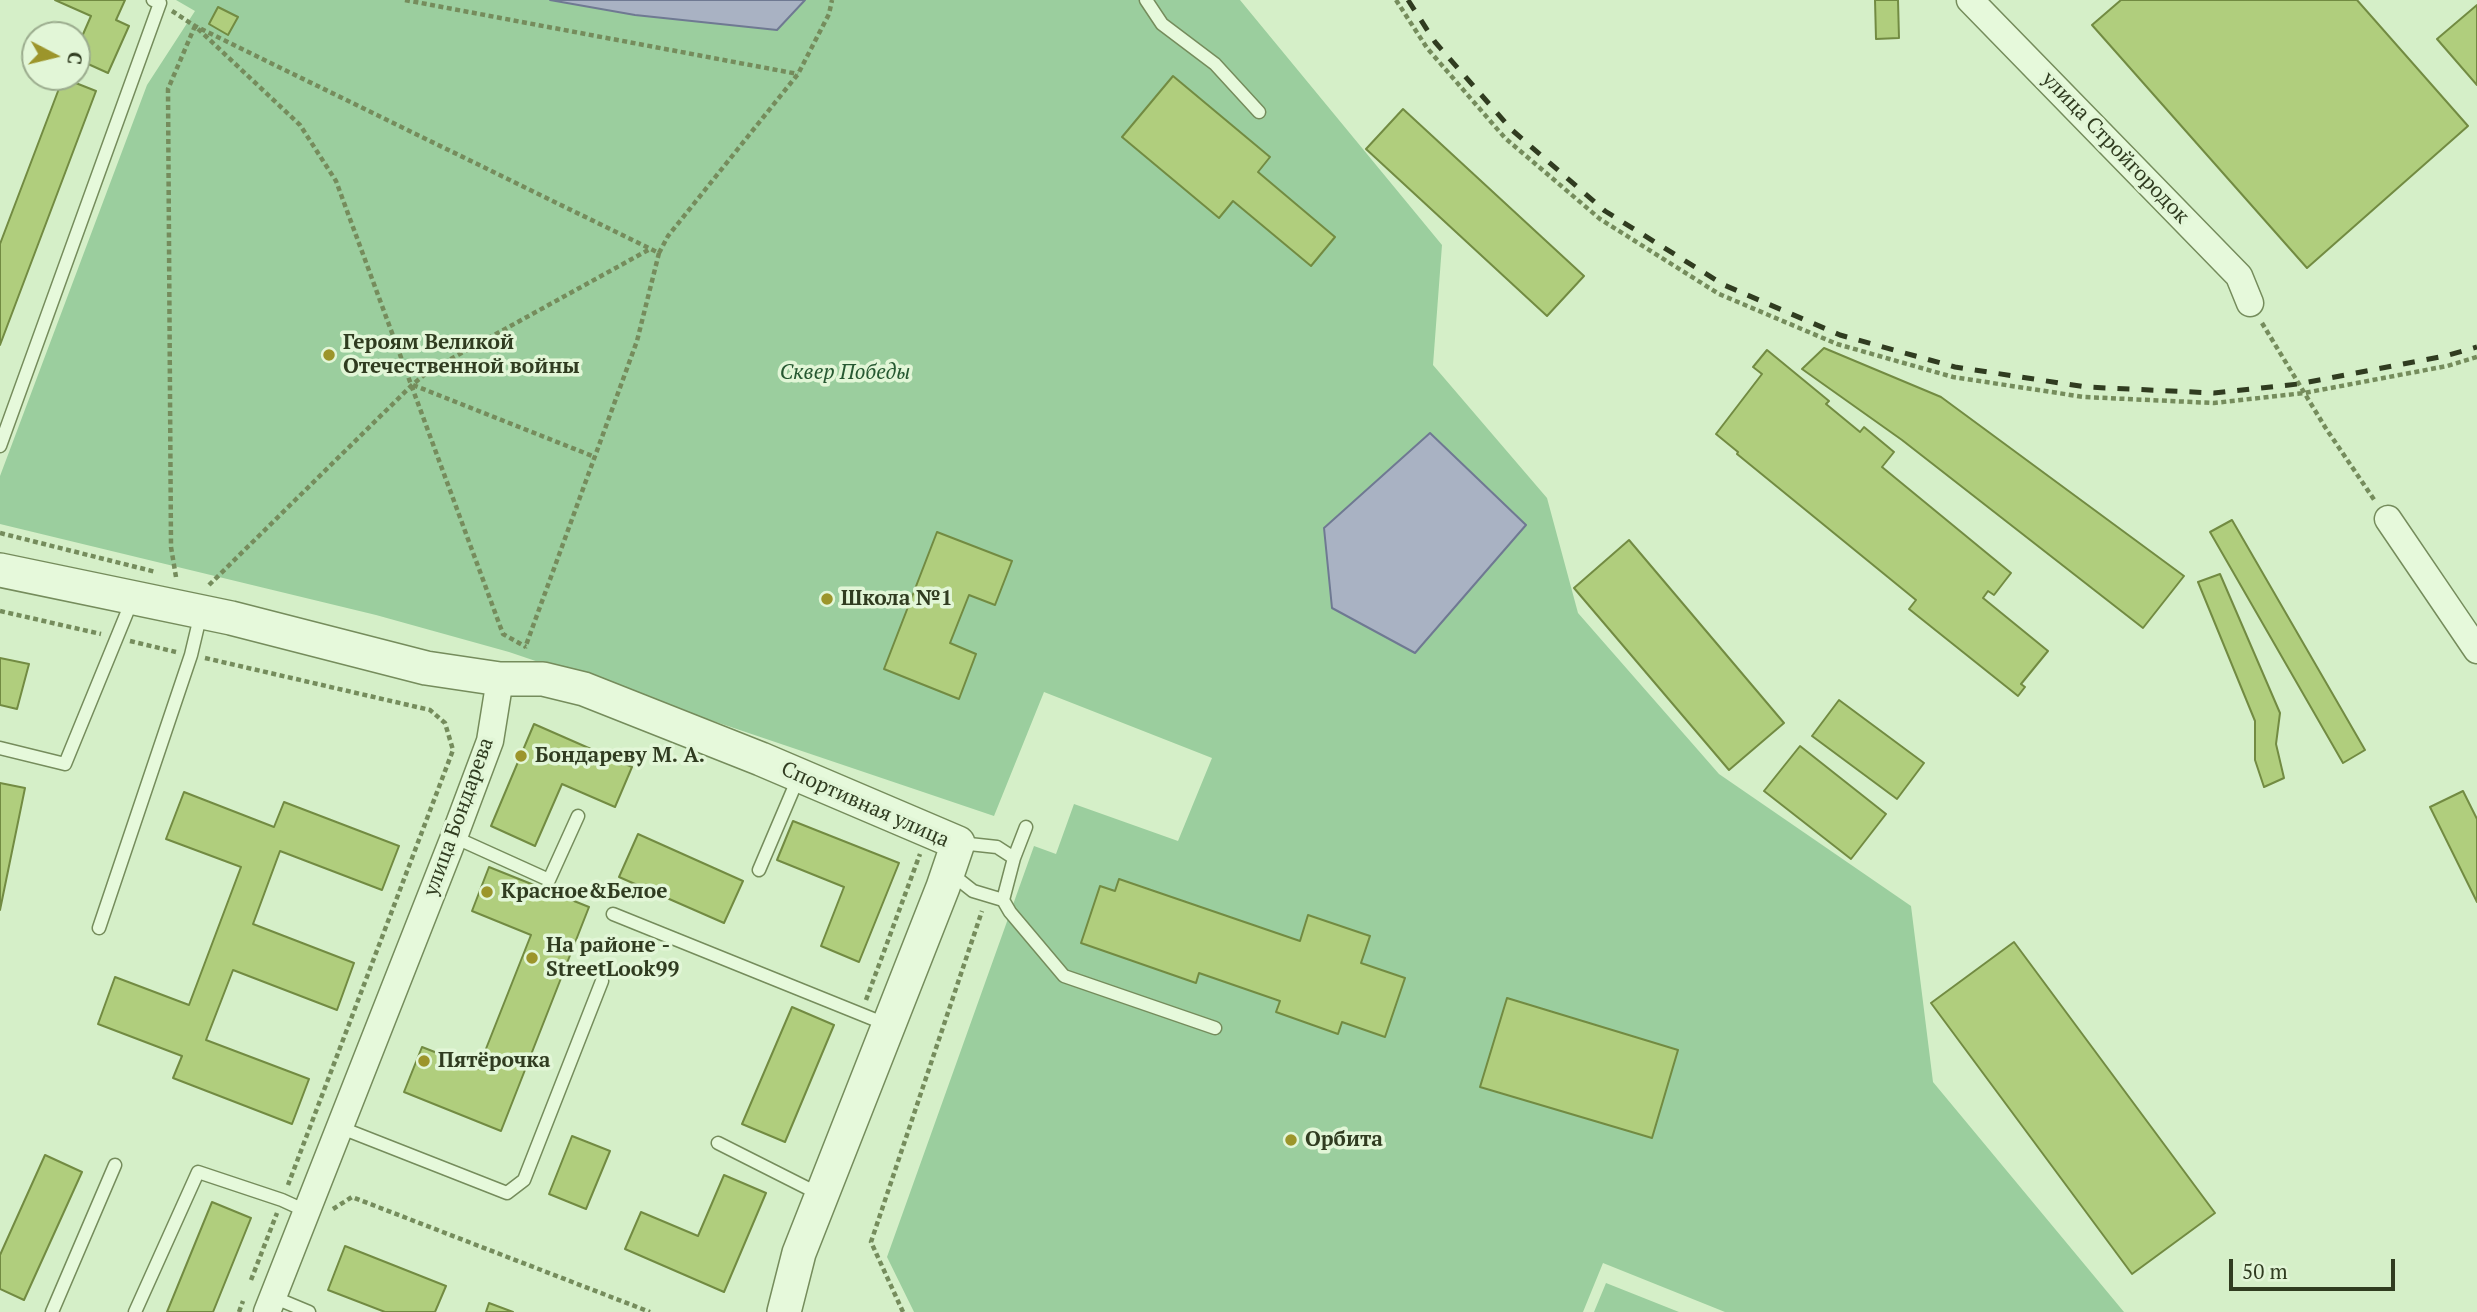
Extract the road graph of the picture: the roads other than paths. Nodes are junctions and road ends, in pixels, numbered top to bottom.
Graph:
1 (1146, 0) edge
2 (1970, 0) edge
3 (156, 2) edge
4 (1259, 112) dead end
5 (2250, 303) road end
6 (0, 446) edge
7 (2388, 519) road end
8 (0, 570) edge
9 (133, 598) junction
10 (205, 599) junction
11 (2477, 650) edge
12 (500, 679) junction
13 (0, 748) edge
14 (799, 776) junction
15 (578, 816) dead end
16 (1027, 827) dead end
17 (454, 837) junction
18 (945, 848) junction
19 (1014, 858) junction
20 (759, 870) dead end
21 (1003, 900) junction
22 (613, 914) dead end
23 (99, 928) dead end
24 (602, 981) dead end
25 (875, 1020) junction
26 (1215, 1028) dead end
27 (339, 1127) junction
28 (718, 1143) dead end
29 (115, 1165) dead end
30 (822, 1195) junction
31 (306, 1211) junction
32 (270, 1305) edge
33 (52, 1312) edge
34 (135, 1312) edge
35 (309, 1312) edge
36 (784, 1312) edge

1 - 4 lane
2 - 5 street, улица Стройгородок
3 - 6 lane
7 - 11 street
8 - 9 street
9 - 10 street
9 - 13 lane
10 - 12 street
10 - 23 lane
12 - 14 street, Спортивная улица
12 - 17 street, улица Бондарева
14 - 18 street, Спортивная улица
14 - 20 lane
15 - 17 lane
16 - 19 lane
17 - 27 street, улица Бондарева
18 - 19 lane
18 - 21 lane
18 - 25 street, Спортивная улица
19 - 21 lane
21 - 26 lane
22 - 25 lane
24 - 27 lane
25 - 30 street, Спортивная улица
27 - 31 street, улица Бондарева
28 - 30 lane
29 - 33 lane
30 - 36 street, Спортивная улица
31 - 32 street, улица Бондарева
31 - 34 lane
32 - 35 lane

